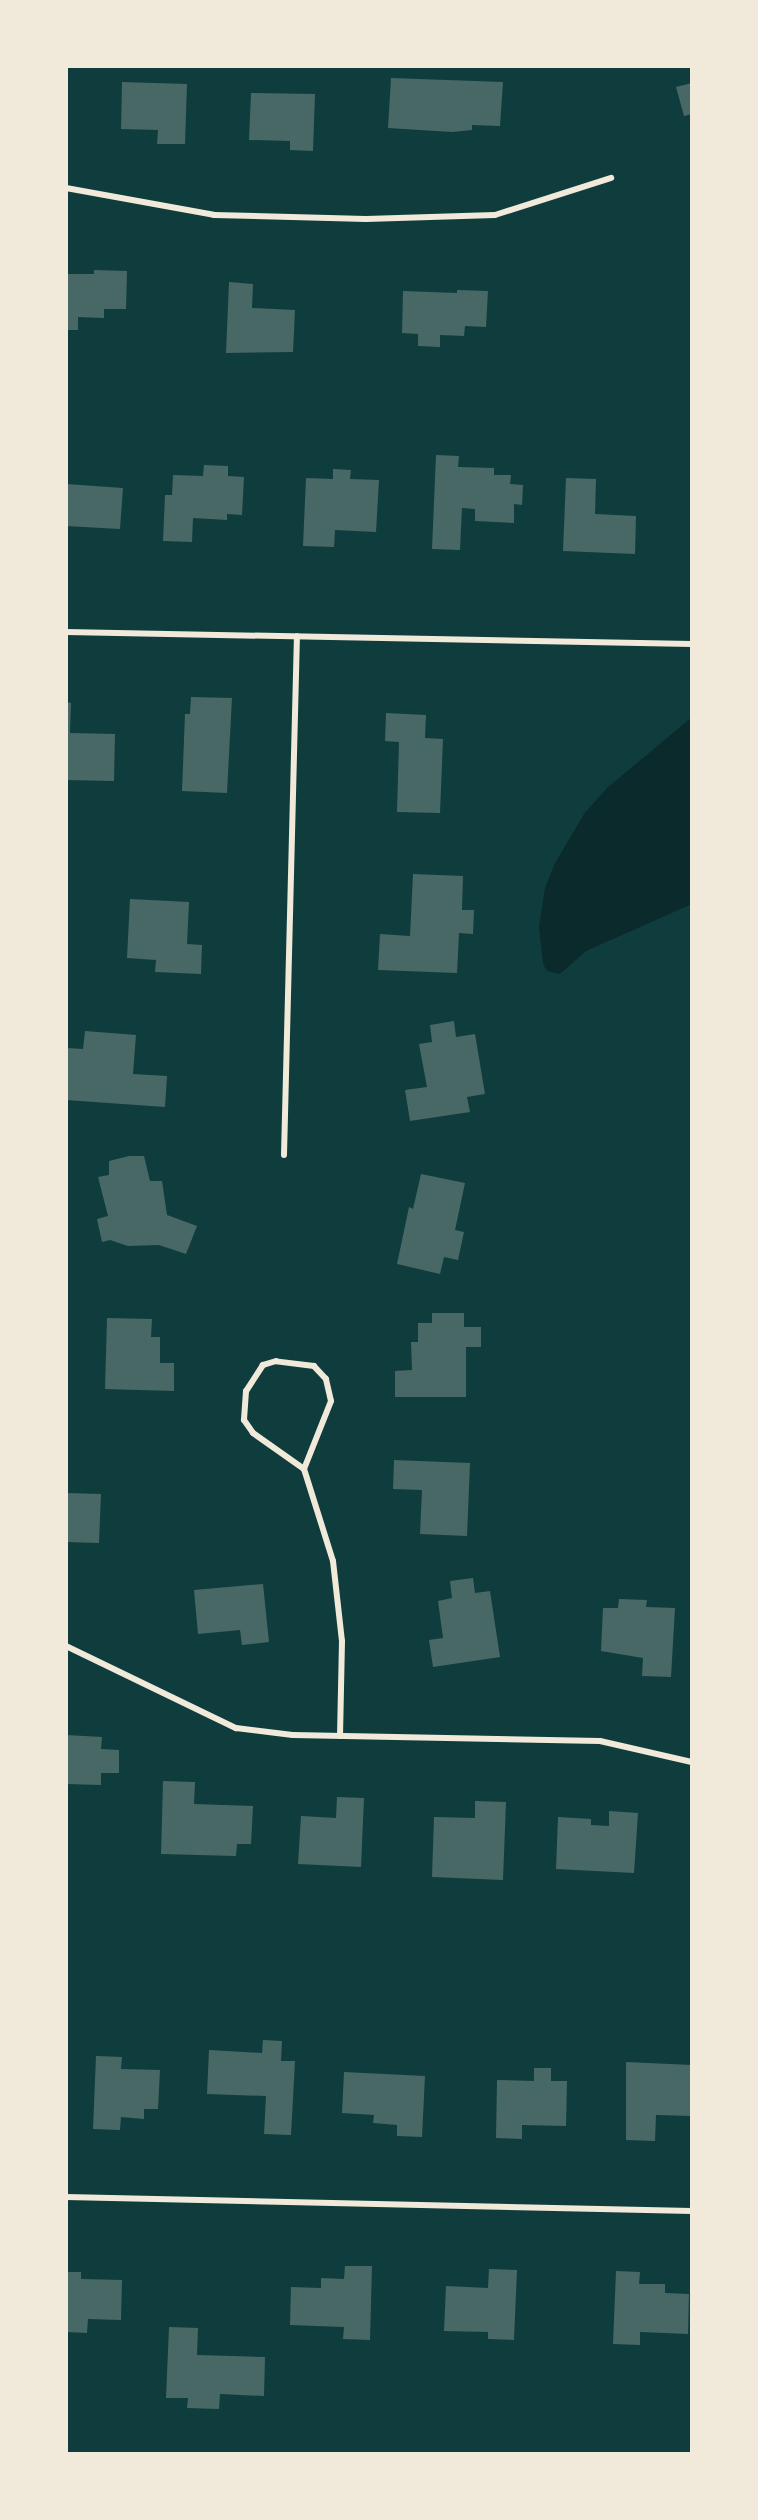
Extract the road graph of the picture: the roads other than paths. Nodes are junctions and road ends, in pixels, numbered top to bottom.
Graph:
1 (611, 178) dead end
2 (66, 188) edge
3 (66, 632) edge
4 (297, 636) junction
5 (692, 644) edge
6 (284, 1155) dead end
7 (304, 1469) junction
8 (66, 1646) edge
9 (340, 1736) junction
10 (692, 1762) edge
11 (66, 2197) edge
12 (692, 2211) edge

1 - 2 street
3 - 4 street
4 - 5 street
4 - 6 street
7 - 7 street
7 - 9 street
8 - 9 street
9 - 10 street
11 - 12 street

